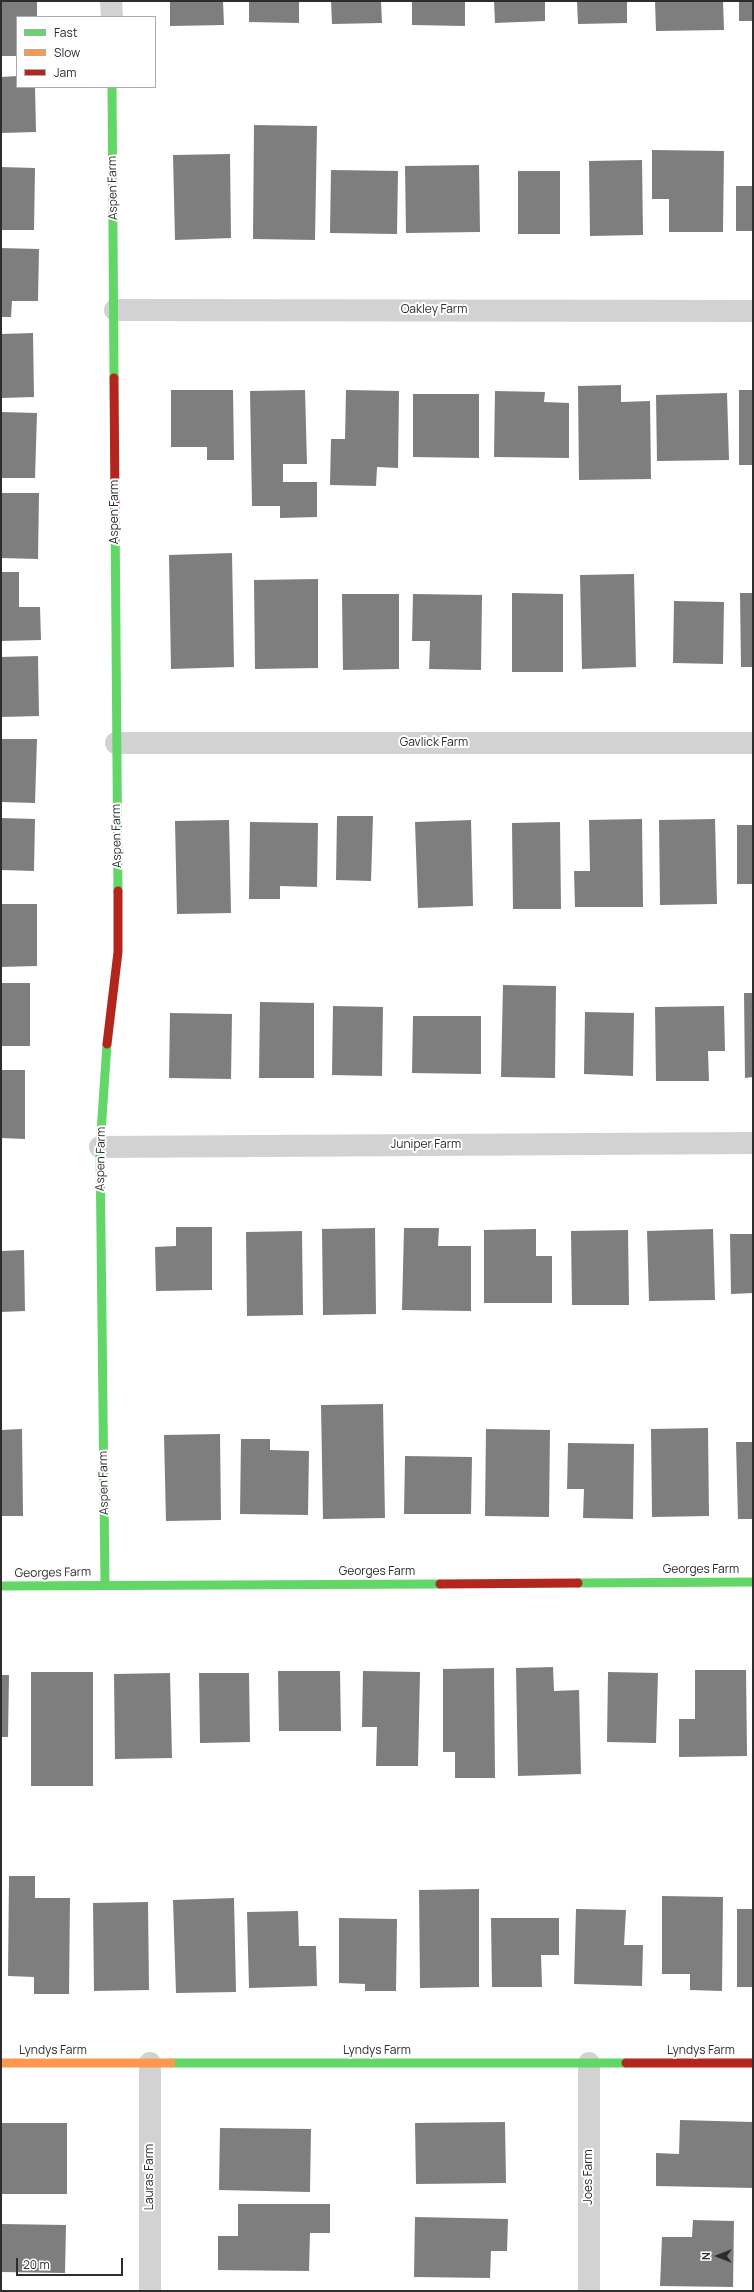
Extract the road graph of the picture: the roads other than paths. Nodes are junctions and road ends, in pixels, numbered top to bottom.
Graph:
1 (112, 1) edge
2 (112, 16) edge
3 (112, 88) edge
4 (115, 310) junction
5 (753, 311) edge
6 (753, 743) edge
7 (116, 744) junction
8 (753, 1143) edge
9 (100, 1147) junction
10 (753, 1582) edge
11 (105, 1585) junction
12 (1, 1586) edge
13 (1, 2063) edge
14 (150, 2063) junction
15 (589, 2063) junction
16 (753, 2063) edge
17 (150, 2291) edge
18 (589, 2291) edge

1 - 2 street
3 - 4 street, Aspen Farm
4 - 5 street, Oakley Farm
4 - 7 street, Aspen Farm
6 - 7 street, Gavlick Farm
7 - 9 street, Aspen Farm
8 - 9 street, Juniper Farm
9 - 11 street, Aspen Farm
10 - 11 street, Georges Farm
11 - 12 street, Georges Farm
13 - 14 street, Lyndys Farm
14 - 15 street, Lyndys Farm
14 - 17 street, Lauras Farm
15 - 16 street, Lyndys Farm
15 - 18 street, Joes Farm

